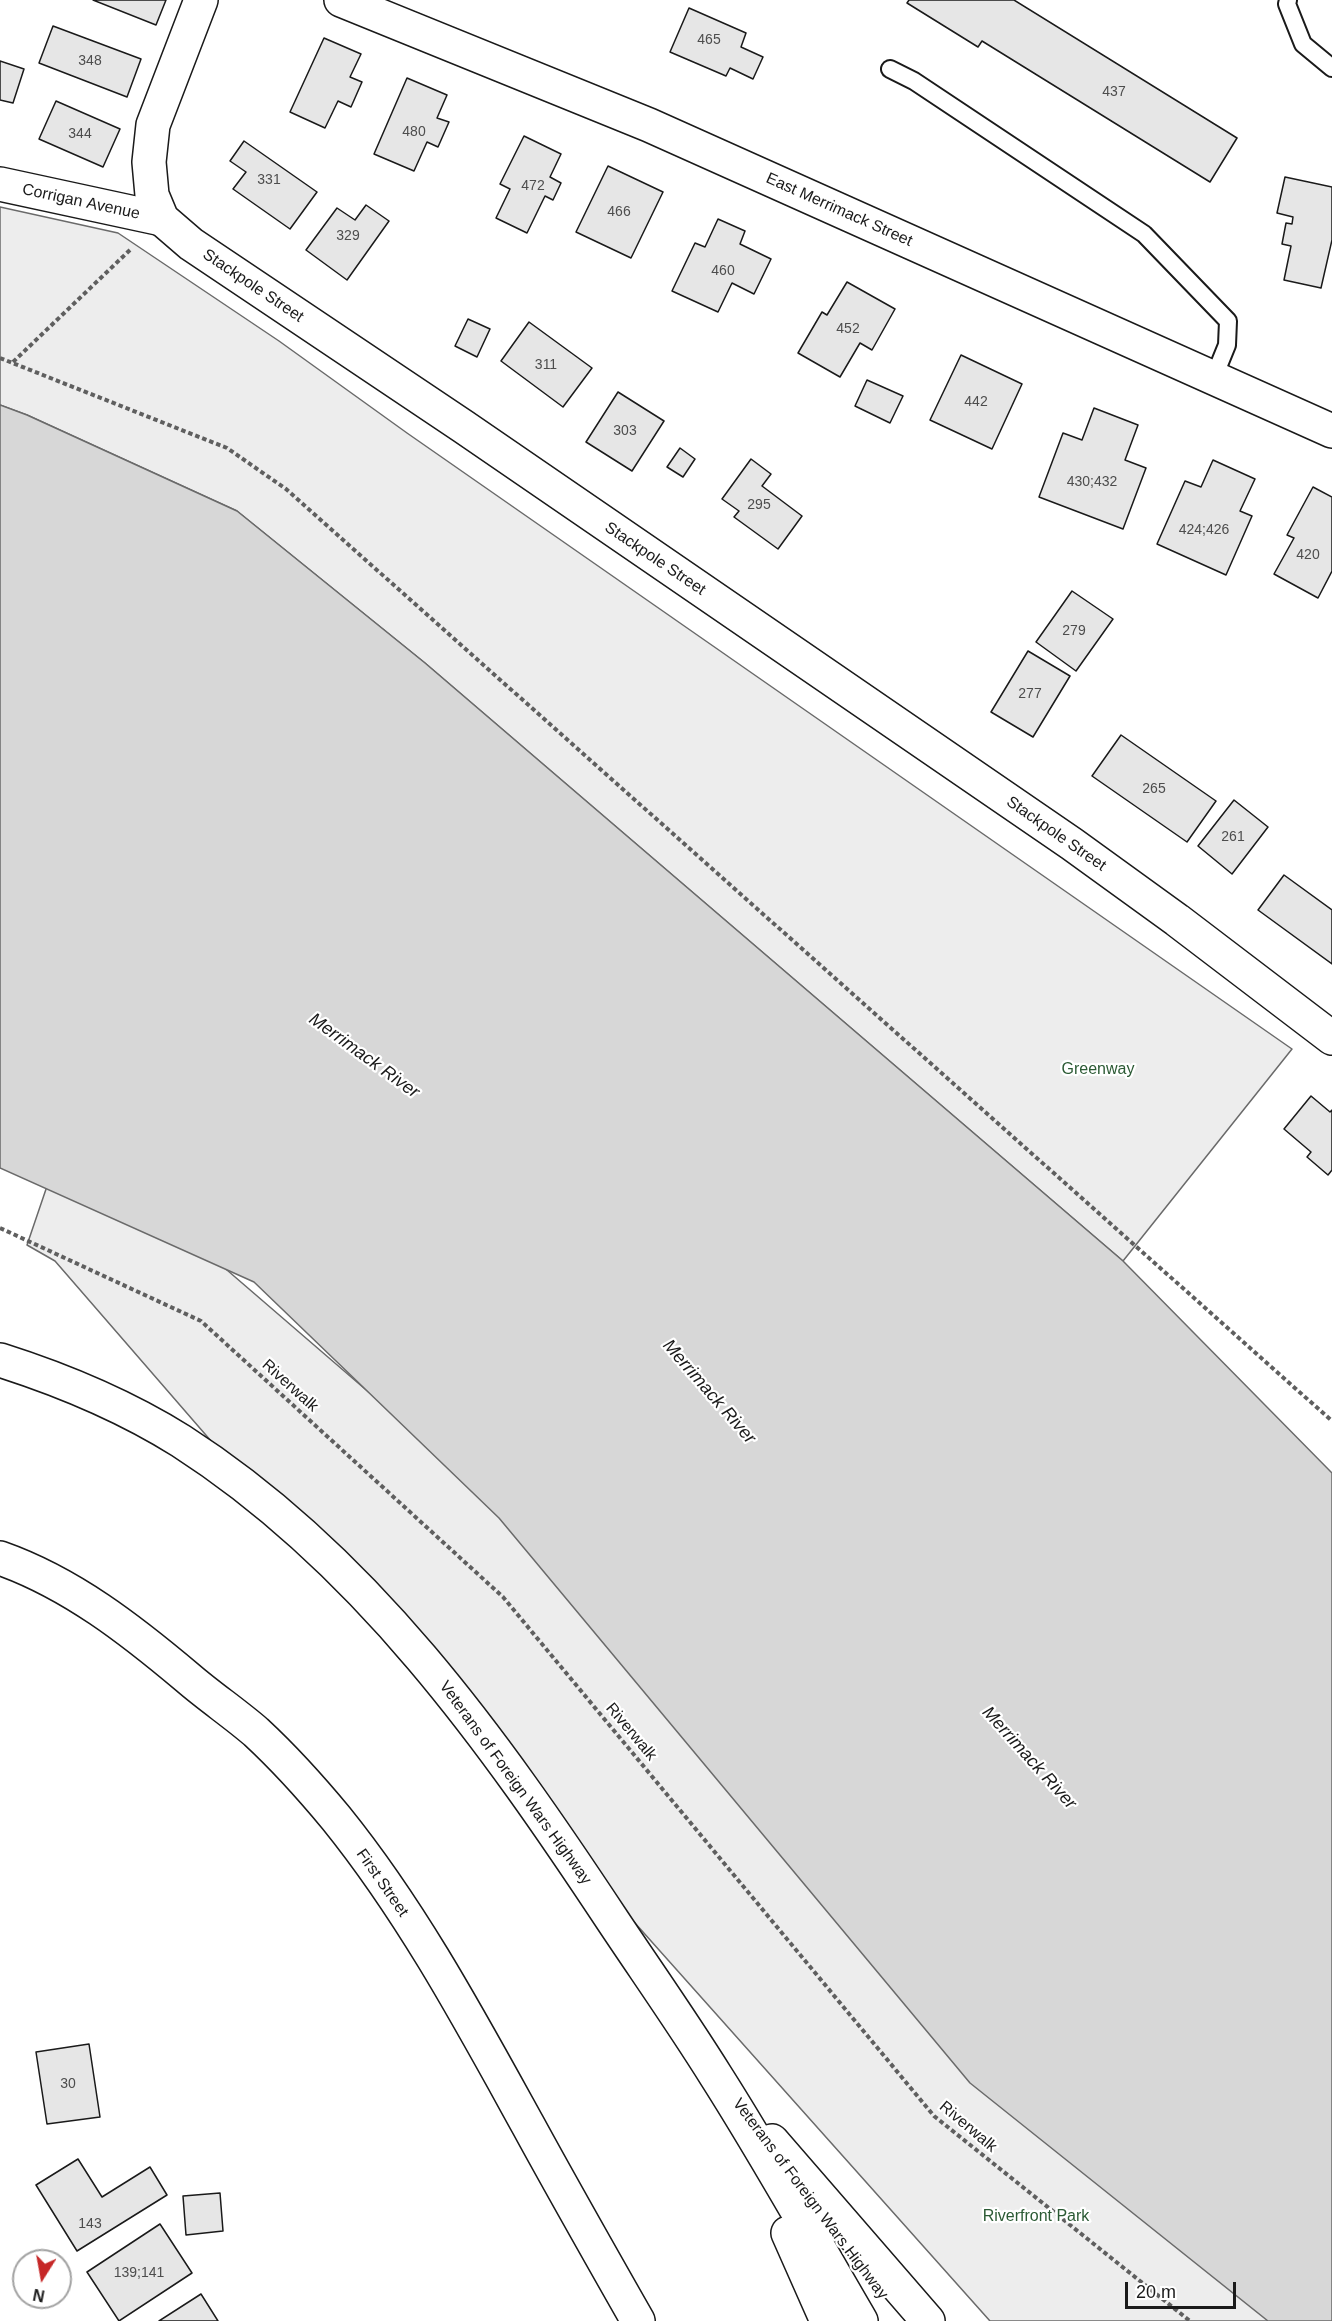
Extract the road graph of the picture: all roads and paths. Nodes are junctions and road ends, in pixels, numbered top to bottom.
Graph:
1 (201, 0) edge
2 (341, 0) edge
3 (1288, 0) edge
4 (1332, 68) edge
5 (890, 69) dead end
6 (0, 184) edge
7 (162, 219) junction
8 (0, 358) edge
9 (13, 362) junction
10 (1214, 377) junction
11 (1332, 430) edge
12 (1332, 1038) edge
13 (0, 1228) edge
14 (0, 1360) edge
15 (1332, 1421) edge
16 (0, 1558) edge
17 (716, 2076) junction
18 (638, 2321) edge
19 (827, 2321) edge
20 (861, 2321) edge
21 (903, 2321) edge
22 (928, 2321) edge
23 (1190, 2321) edge

1 - 7 street, Stackpole Street
2 - 10 street, East Merrimack Street
3 - 4 lane
5 - 10 lane
6 - 7 street, Corrigan Avenue
7 - 9 path
7 - 12 street, Stackpole Street
8 - 9 path
9 - 15 path
10 - 11 street, East Merrimack Street
13 - 23 path, Riverwalk
14 - 17 street, Veterans of Foreign Wars Highway
16 - 18 street, First Street
17 - 19 street
17 - 20 street, Veterans of Foreign Wars Highway
17 - 21 street, Veterans of Foreign Wars Highway
17 - 22 street

